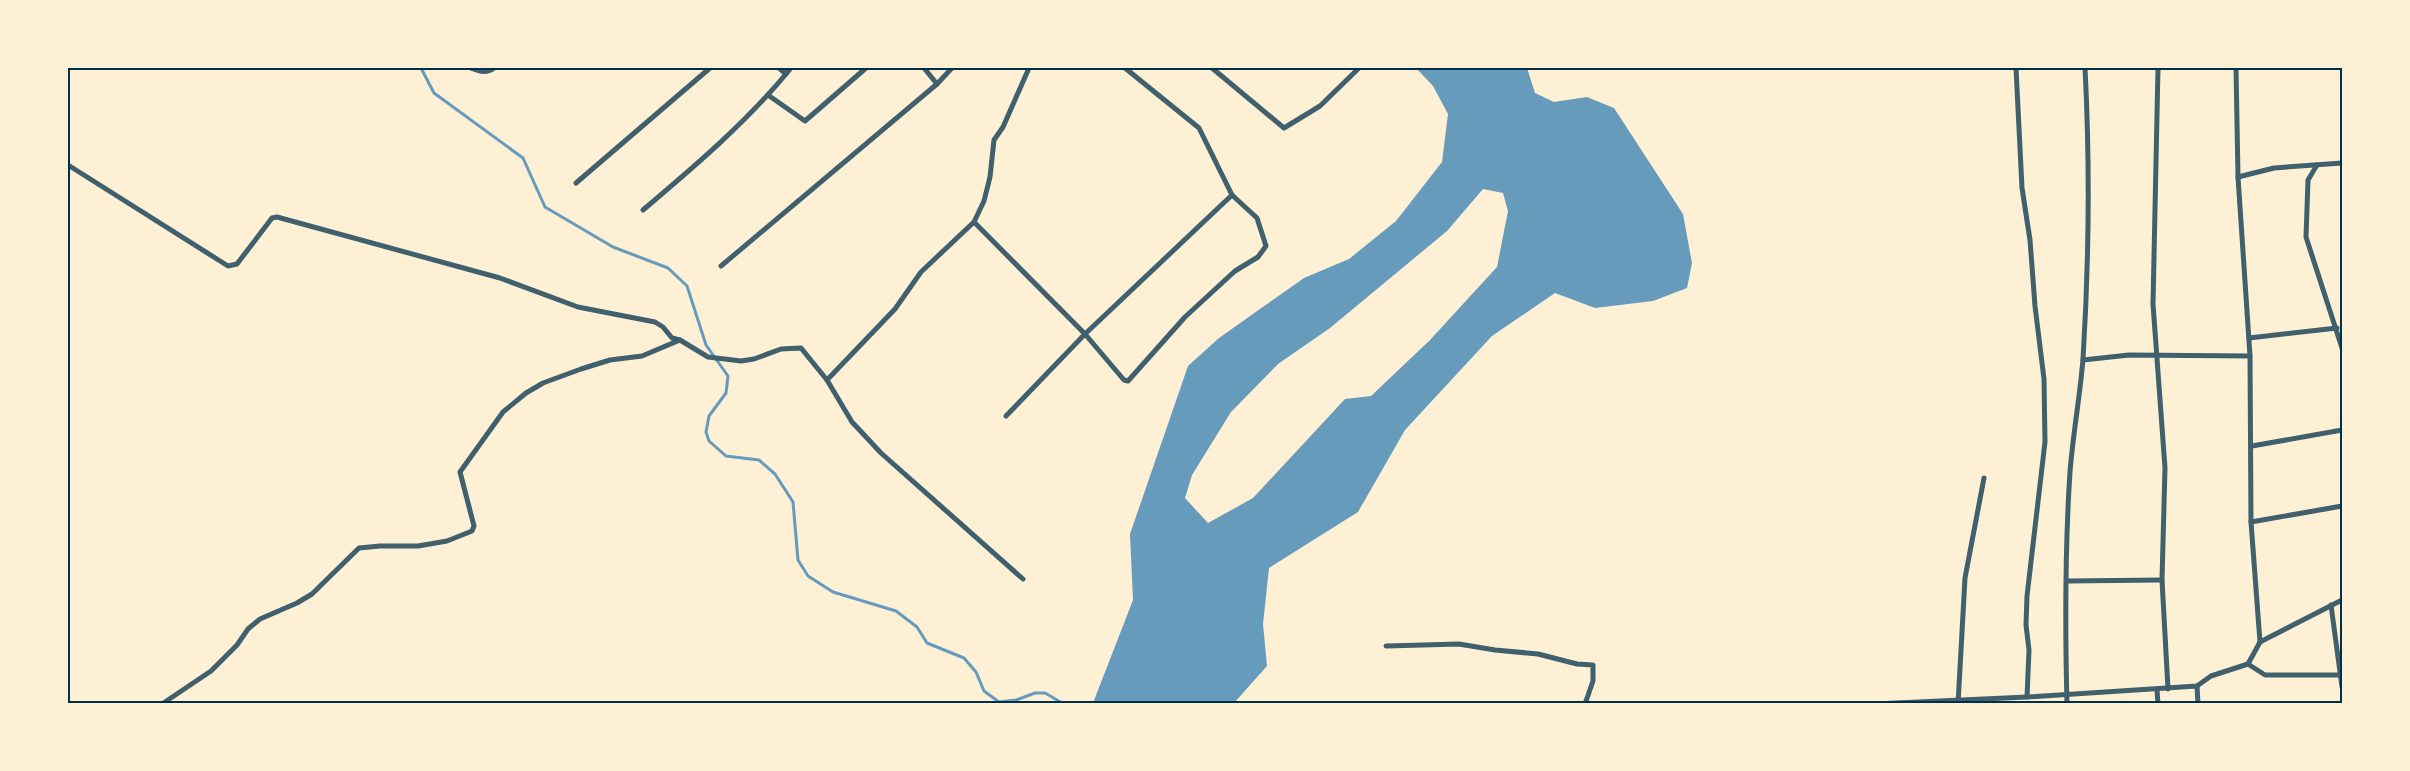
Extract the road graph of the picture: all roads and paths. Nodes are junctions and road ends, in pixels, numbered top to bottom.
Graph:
1 (471, 68) edge
2 (494, 68) edge
3 (710, 68) edge
4 (779, 68) edge
5 (791, 68) edge
6 (866, 68) edge
7 (924, 68) edge
8 (952, 68) edge
9 (1029, 68) edge
10 (1125, 68) edge
11 (1212, 68) edge
12 (1359, 68) edge
13 (2016, 68) edge
14 (2085, 68) edge
15 (2158, 68) edge
16 (2236, 68) edge
17 (786, 74) junction
18 (937, 84) junction
19 (768, 95) junction
20 (2343, 163) edge
21 (68, 165) edge
22 (2317, 165) junction
23 (2238, 177) junction
24 (576, 183) dead end
25 (1232, 195) junction
26 (643, 210) dead end
27 (974, 222) junction
28 (721, 266) dead end
29 (2337, 328) junction
30 (1085, 334) junction
31 (2249, 338) junction
32 (680, 340) junction
33 (2343, 348) edge
34 (2156, 355) junction
35 (2250, 356) junction
36 (2083, 360) junction
37 (827, 380) junction
38 (1006, 416) dead end
39 (2343, 430) edge
40 (2252, 446) junction
41 (1984, 478) dead end
42 (2343, 506) edge
43 (2251, 522) junction
44 (1023, 579) dead end
45 (2162, 580) junction
46 (2067, 581) junction
47 (2343, 600) edge
48 (2331, 605) junction
49 (2260, 642) junction
50 (1386, 646) dead end
51 (2248, 664) junction
52 (2342, 675) edge
53 (2197, 686) junction
54 (2343, 687) edge
55 (2168, 689) junction
56 (2157, 690) junction
57 (2067, 695) junction
58 (2026, 697) junction
59 (1958, 702) edge
60 (162, 704) edge
61 (1585, 704) edge
62 (1874, 704) edge
63 (2067, 704) edge
64 (2158, 704) edge
65 (2198, 704) edge

1 - 2 street
3 - 24 street
4 - 17 street
5 - 17 street
6 - 19 street
7 - 18 street
8 - 18 street
9 - 27 street
10 - 25 street
11 - 12 street
13 - 58 street
14 - 36 street
15 - 34 street
16 - 23 street
17 - 19 street
18 - 28 street
19 - 26 street
20 - 22 street
21 - 32 street
22 - 23 street
22 - 29 street
23 - 31 street
25 - 30 street
25 - 30 street
27 - 30 street
27 - 37 street
29 - 31 street
29 - 33 street
30 - 38 street
31 - 35 street
32 - 37 street
32 - 60 street
34 - 35 street
34 - 36 street
34 - 45 street
35 - 40 street
36 - 46 street
37 - 44 street
39 - 40 street
40 - 43 street
41 - 59 street
42 - 43 street
43 - 49 street
45 - 46 street
45 - 55 street
46 - 57 street
47 - 48 street
48 - 49 street
48 - 52 street
49 - 51 street
50 - 61 street
51 - 52 street
51 - 53 street
52 - 54 street
53 - 55 street
53 - 65 street
55 - 56 street
56 - 57 street
56 - 64 street
57 - 58 street
57 - 63 street
58 - 59 street
59 - 62 street

